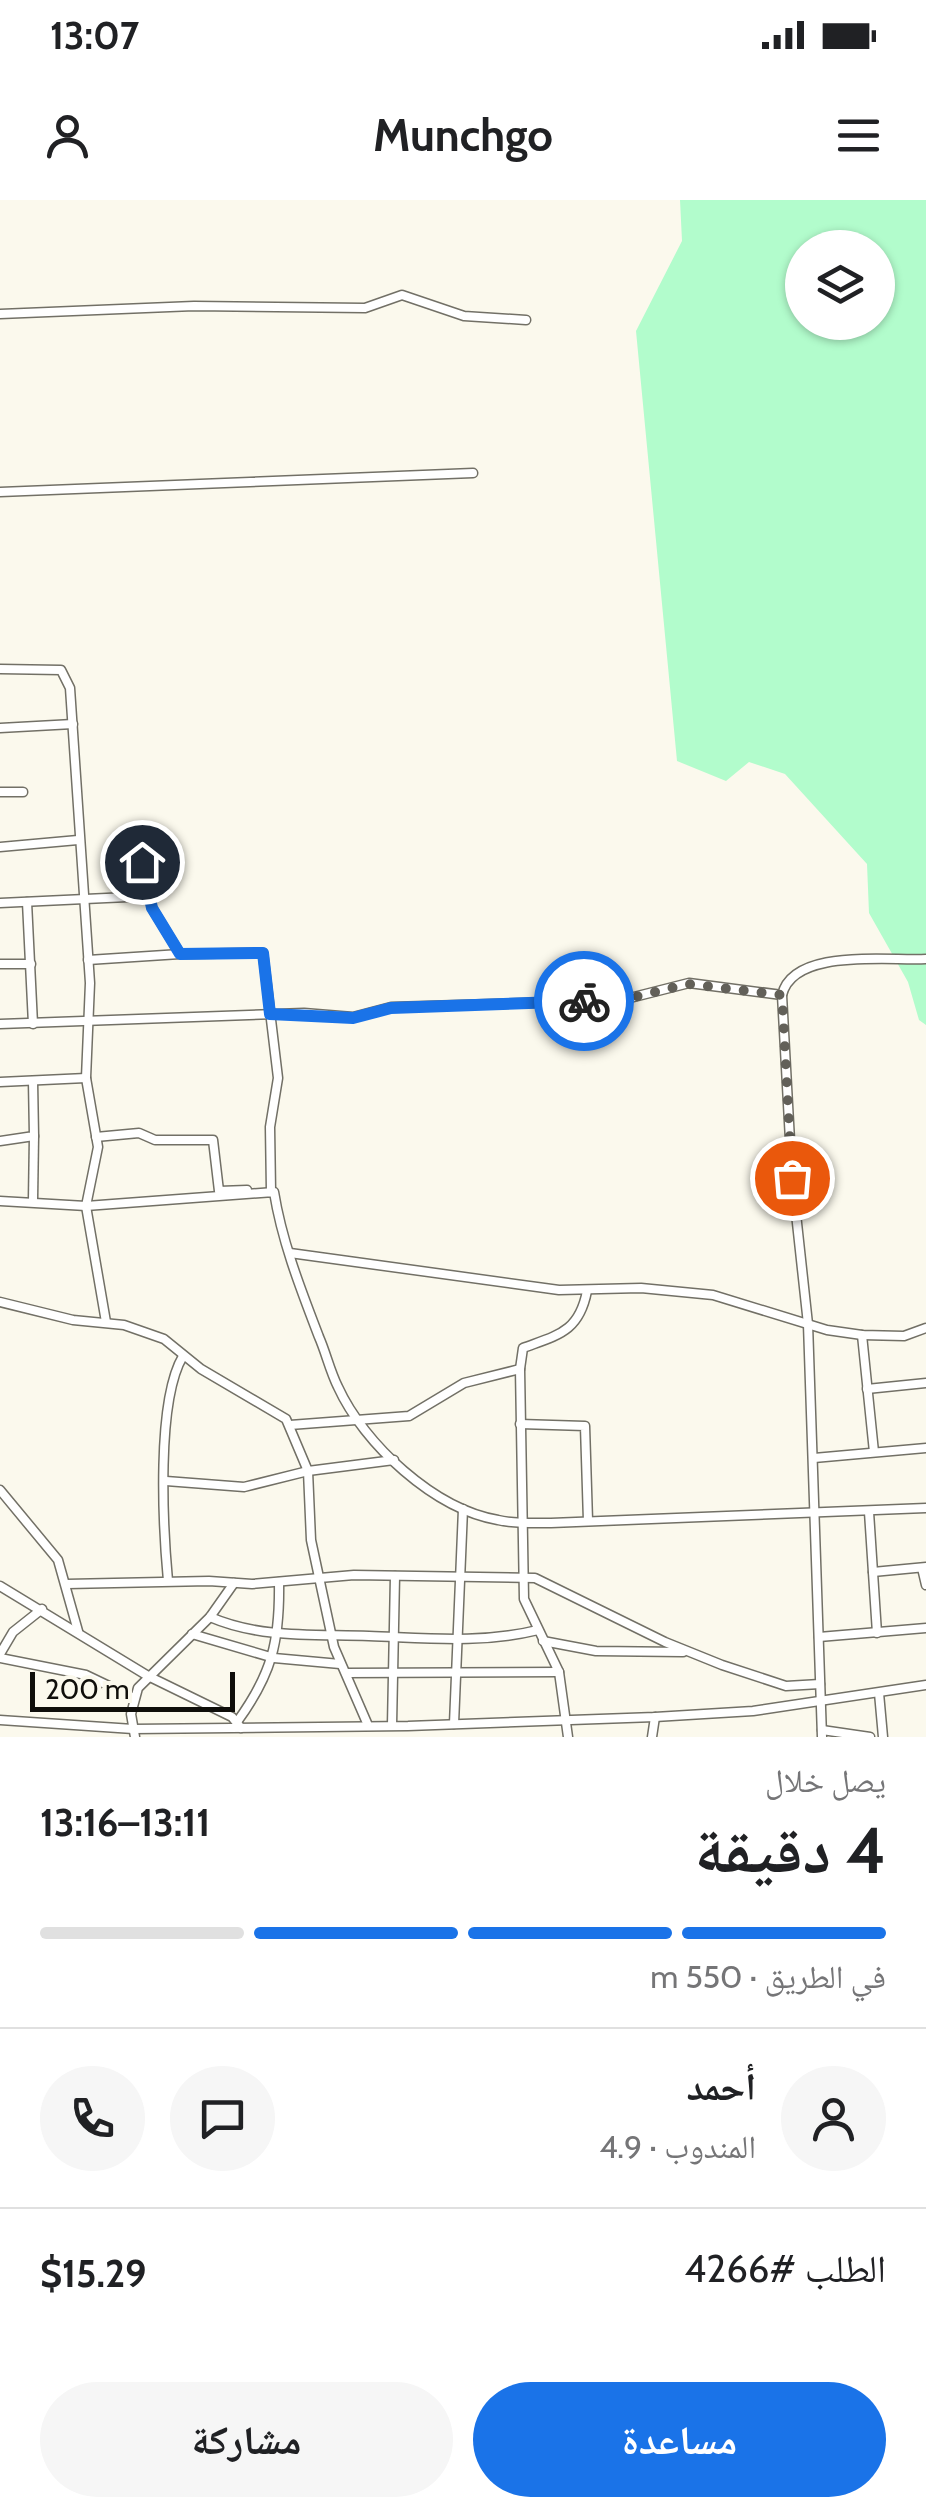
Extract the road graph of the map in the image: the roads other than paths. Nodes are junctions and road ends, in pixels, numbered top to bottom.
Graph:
1 (0, 314) edge
2 (526, 320) dead end
3 (474, 472) dead end
4 (0, 492) edge
5 (0, 669) edge
6 (73, 724) junction
7 (0, 728) edge
8 (0, 792) edge
9 (23, 792) dead end
10 (78, 840) junction
11 (140, 840) dead end
12 (0, 847) edge
13 (149, 896) junction
14 (83, 900) junction
15 (27, 902) junction
16 (0, 904) edge
17 (180, 954) junction
18 (926, 959) edge
19 (88, 960) junction
20 (0, 964) edge
21 (30, 964) junction
22 (782, 995) junction
23 (270, 1014) junction
24 (89, 1023) junction
25 (0, 1024) edge
26 (33, 1024) junction
27 (86, 1078) junction
28 (34, 1081) junction
29 (0, 1082) edge
30 (34, 1136) junction
31 (96, 1137) junction
32 (0, 1142) edge
33 (274, 1192) junction
34 (34, 1200) junction
35 (0, 1201) edge
36 (86, 1206) junction
37 (290, 1253) junction
38 (587, 1291) junction
39 (0, 1302) edge
40 (106, 1322) junction
41 (808, 1324) junction
42 (926, 1328) edge
43 (862, 1335) junction
44 (183, 1356) junction
45 (520, 1368) junction
46 (926, 1383) edge
47 (867, 1389) junction
48 (358, 1420) junction
49 (520, 1424) junction
50 (290, 1425) junction
51 (926, 1448) edge
52 (874, 1452) junction
53 (814, 1458) junction
54 (394, 1460) junction
55 (308, 1471) junction
56 (166, 1482) junction
57 (0, 1490) edge
58 (926, 1508) edge
59 (464, 1509) junction
60 (869, 1512) junction
61 (814, 1514) junction
62 (588, 1521) junction
63 (521, 1522) junction
64 (924, 1568) edge
65 (872, 1572) junction
66 (395, 1576) junction
67 (522, 1577) junction
68 (320, 1579) junction
69 (460, 1580) junction
70 (168, 1581) junction
71 (278, 1582) junction
72 (234, 1583) junction
73 (67, 1584) junction
74 (926, 1585) edge
75 (0, 1586) edge
76 (42, 1609) junction
77 (210, 1616) junction
78 (926, 1628) edge
79 (538, 1630) junction
80 (13, 1632) junction
81 (79, 1632) junction
82 (276, 1632) junction
83 (0, 1633) edge
84 (877, 1633) junction
85 (192, 1634) junction
86 (332, 1637) junction
87 (393, 1637) junction
88 (819, 1637) junction
89 (457, 1640) junction
90 (544, 1640) junction
91 (692, 1653) junction
92 (0, 1656) edge
93 (274, 1658) junction
94 (340, 1664) junction
95 (393, 1670) junction
96 (455, 1670) junction
97 (559, 1672) junction
98 (346, 1673) junction
99 (148, 1676) junction
100 (820, 1684) junction
101 (926, 1686) edge
102 (879, 1693) junction
103 (134, 1698) junction
104 (821, 1702) junction
105 (654, 1717) junction
106 (566, 1718) junction
107 (0, 1720) edge
108 (366, 1723) junction
109 (484, 1723) junction
110 (454, 1724) junction
111 (72, 1725) junction
112 (239, 1725) junction
113 (392, 1725) junction
114 (408, 1726) junction
115 (224, 1732) edge
116 (134, 1733) edge
117 (822, 1734) edge
118 (72, 1737) edge
119 (403, 1737) edge
120 (483, 1737) edge
121 (568, 1737) edge
122 (652, 1737) edge
123 (870, 1737) edge
124 (883, 1737) edge

1 - 2 street
3 - 4 street
5 - 6 street
6 - 7 street
6 - 10 street
8 - 9 street
10 - 12 street
10 - 14 street
11 - 13 street
13 - 14 street
13 - 17 street
14 - 15 street
14 - 19 street
15 - 16 street
15 - 21 street
17 - 19 street
17 - 23 street
18 - 22 street
19 - 24 street
20 - 21 street
21 - 26 street
22 - 23 street
22 - 41 street
23 - 24 street
23 - 33 street
24 - 26 street
24 - 27 street
25 - 26 street
27 - 28 street
27 - 31 street
28 - 29 street
28 - 30 street
30 - 32 street
30 - 34 street
31 - 33 street
31 - 36 street
33 - 36 street
33 - 37 street
34 - 35 street
34 - 36 street
36 - 40 street
37 - 38 street
37 - 48 street
38 - 41 street
38 - 45 street
39 - 40 street
40 - 44 street
41 - 43 street
41 - 53 street
42 - 43 street
43 - 47 street
44 - 50 street
44 - 56 street
45 - 48 street
45 - 49 street
46 - 47 street
47 - 52 street
48 - 50 street
48 - 54 street
49 - 62 street
49 - 63 street
50 - 55 street
51 - 52 street
52 - 53 street
53 - 61 street
54 - 55 street
54 - 59 street
55 - 56 street
55 - 68 street
56 - 70 street
57 - 73 street
58 - 60 street
59 - 63 street
59 - 69 street
60 - 61 street
60 - 65 street
61 - 62 street
61 - 88 street
62 - 63 street
63 - 67 street
64 - 65 street
64 - 74 street
65 - 84 street
66 - 68 street
66 - 69 street
66 - 87 street
67 - 69 street
67 - 79 street
67 - 91 street
68 - 71 street
68 - 86 street
69 - 89 street
70 - 72 street
70 - 73 street
71 - 72 street
71 - 82 street
72 - 77 street
73 - 81 street
75 - 76 street
76 - 80 street
76 - 81 street
77 - 82 street
77 - 85 street
78 - 84 street
79 - 89 street
79 - 90 street
80 - 83 street
80 - 92 street
81 - 99 street
82 - 86 street
82 - 93 street
84 - 88 street
85 - 93 street
85 - 99 street
86 - 87 street
86 - 94 street
87 - 89 street
87 - 95 street
88 - 100 street
89 - 96 street
90 - 91 street
90 - 97 street
91 - 100 street
92 - 103 street
93 - 94 street
93 - 112 street
94 - 98 street
95 - 96 street
95 - 98 street
95 - 113 street
96 - 97 street
96 - 110 street
97 - 106 street
98 - 108 street
99 - 103 street
99 - 112 street
100 - 104 street
101 - 102 street
102 - 104 street
102 - 124 street
103 - 116 street
104 - 105 street
104 - 117 street
105 - 106 street
105 - 122 street
106 - 109 street
106 - 121 street
107 - 111 street
108 - 112 street
108 - 113 street
109 - 110 street
109 - 120 street
110 - 114 street
111 - 116 street
111 - 118 street
112 - 115 street
113 - 114 street
114 - 119 street
115 - 116 street
117 - 123 street

